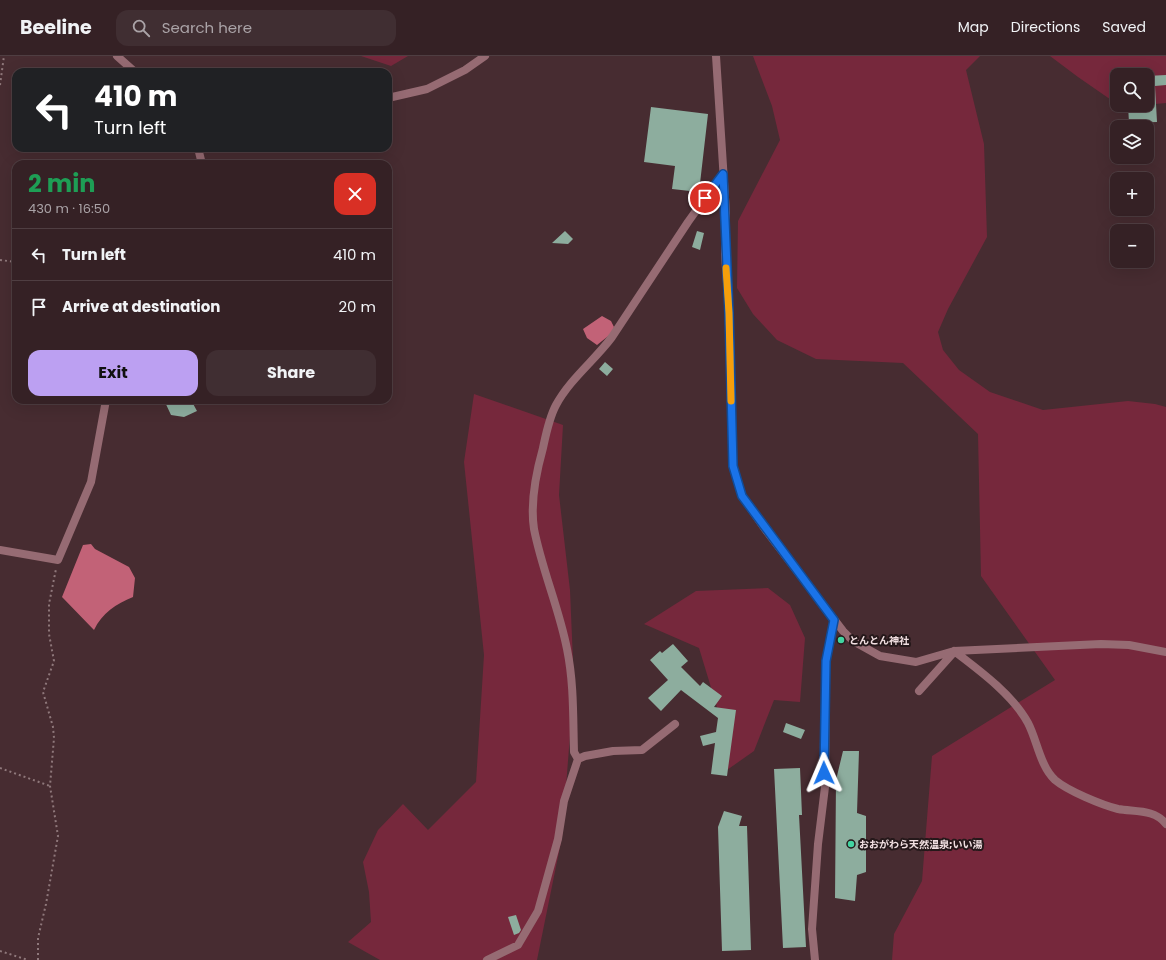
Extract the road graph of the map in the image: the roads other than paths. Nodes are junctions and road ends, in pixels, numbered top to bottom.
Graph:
1 (117, 56) edge
2 (486, 56) edge
3 (716, 56) edge
4 (130, 68) edge
5 (392, 97) edge
6 (723, 174) junction
7 (105, 404) edge
8 (0, 550) edge
9 (834, 620) junction
10 (954, 651) junction
11 (1166, 652) edge
12 (919, 691) dead end
13 (675, 724) dead end
14 (578, 759) junction
15 (1166, 824) edge
16 (487, 960) edge
17 (815, 960) edge

1 - 4 street
2 - 5 street
3 - 6 street
6 - 9 street
6 - 14 street
7 - 8 street
9 - 10 street
9 - 17 street
10 - 11 street
10 - 12 street
10 - 15 street
13 - 14 street
14 - 16 street

